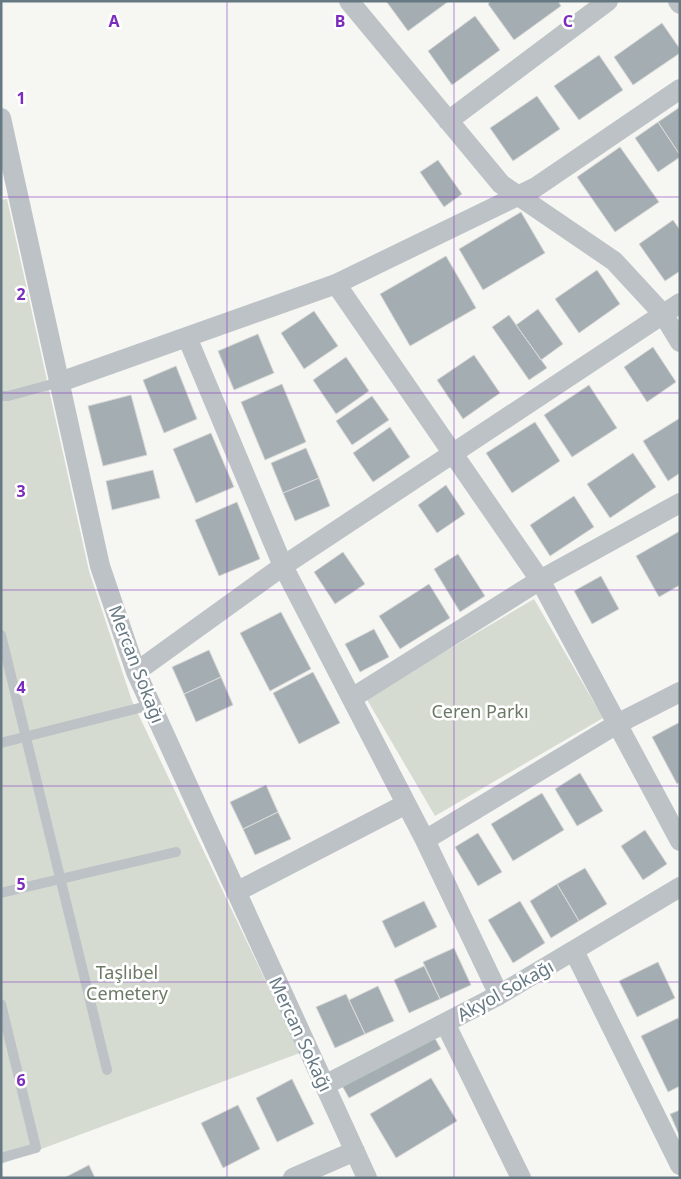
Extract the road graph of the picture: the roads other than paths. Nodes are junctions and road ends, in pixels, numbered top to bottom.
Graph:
1 (349, 1) edge
2 (608, 1) edge
3 (680, 88) edge
4 (1, 118) edge
5 (448, 121) junction
6 (10, 193) edge
7 (518, 196) junction
8 (336, 284) junction
9 (680, 303) edge
10 (663, 314) junction
11 (187, 337) junction
12 (680, 342) edge
13 (60, 382) junction
14 (1, 396) edge
15 (454, 453) junction
16 (680, 503) edge
17 (283, 566) junction
18 (540, 580) junction
19 (1, 635) edge
20 (136, 672) junction
21 (680, 692) edge
22 (352, 698) junction
23 (151, 705) junction
24 (618, 724) junction
25 (26, 736) junction
26 (1, 742) edge
27 (406, 804) junction
28 (425, 840) junction
29 (680, 841) edge
30 (176, 852) dead end
31 (60, 879) junction
32 (680, 887) edge
33 (236, 892) junction
34 (1, 893) edge
35 (574, 951) junction
36 (499, 995) junction
37 (1, 1004) edge
38 (445, 1023) junction
39 (106, 1070) dead end
40 (325, 1085) junction
41 (355, 1151) junction
42 (1, 1158) edge
43 (680, 1165) edge
44 (293, 1178) edge
45 (367, 1178) edge
46 (521, 1178) edge

1 - 5 street
2 - 5 street
3 - 7 street
4 - 6 street, Mercan Sokağı
5 - 7 street
6 - 13 street, Mercan Sokağı
7 - 8 street
7 - 10 street
8 - 11 street
8 - 15 street
9 - 10 street
10 - 12 street
10 - 15 street
11 - 13 street
11 - 17 street
13 - 14 lane
13 - 20 street, Mercan Sokağı
15 - 17 street
15 - 18 street
16 - 18 street
17 - 20 street
17 - 22 street
18 - 22 street
18 - 24 street
19 - 25 lane
20 - 23 street, Mercan Sokağı
21 - 24 street
22 - 27 street
23 - 25 lane
23 - 33 street, Mercan Sokağı
24 - 28 street
24 - 29 street
25 - 26 lane
25 - 31 lane
27 - 28 street
27 - 33 street
28 - 36 street
30 - 31 lane
31 - 34 lane
31 - 39 lane
32 - 35 street, Akyol Sokağı
33 - 40 street, Mercan Sokağı
35 - 36 street, Akyol Sokağı
35 - 43 street
36 - 38 street, Akyol Sokağı
37 - 42 lane
38 - 40 street, Akyol Sokağı
38 - 46 street
40 - 41 street, Mercan Sokağı
41 - 44 street
41 - 45 street, Mercan Sokağı

